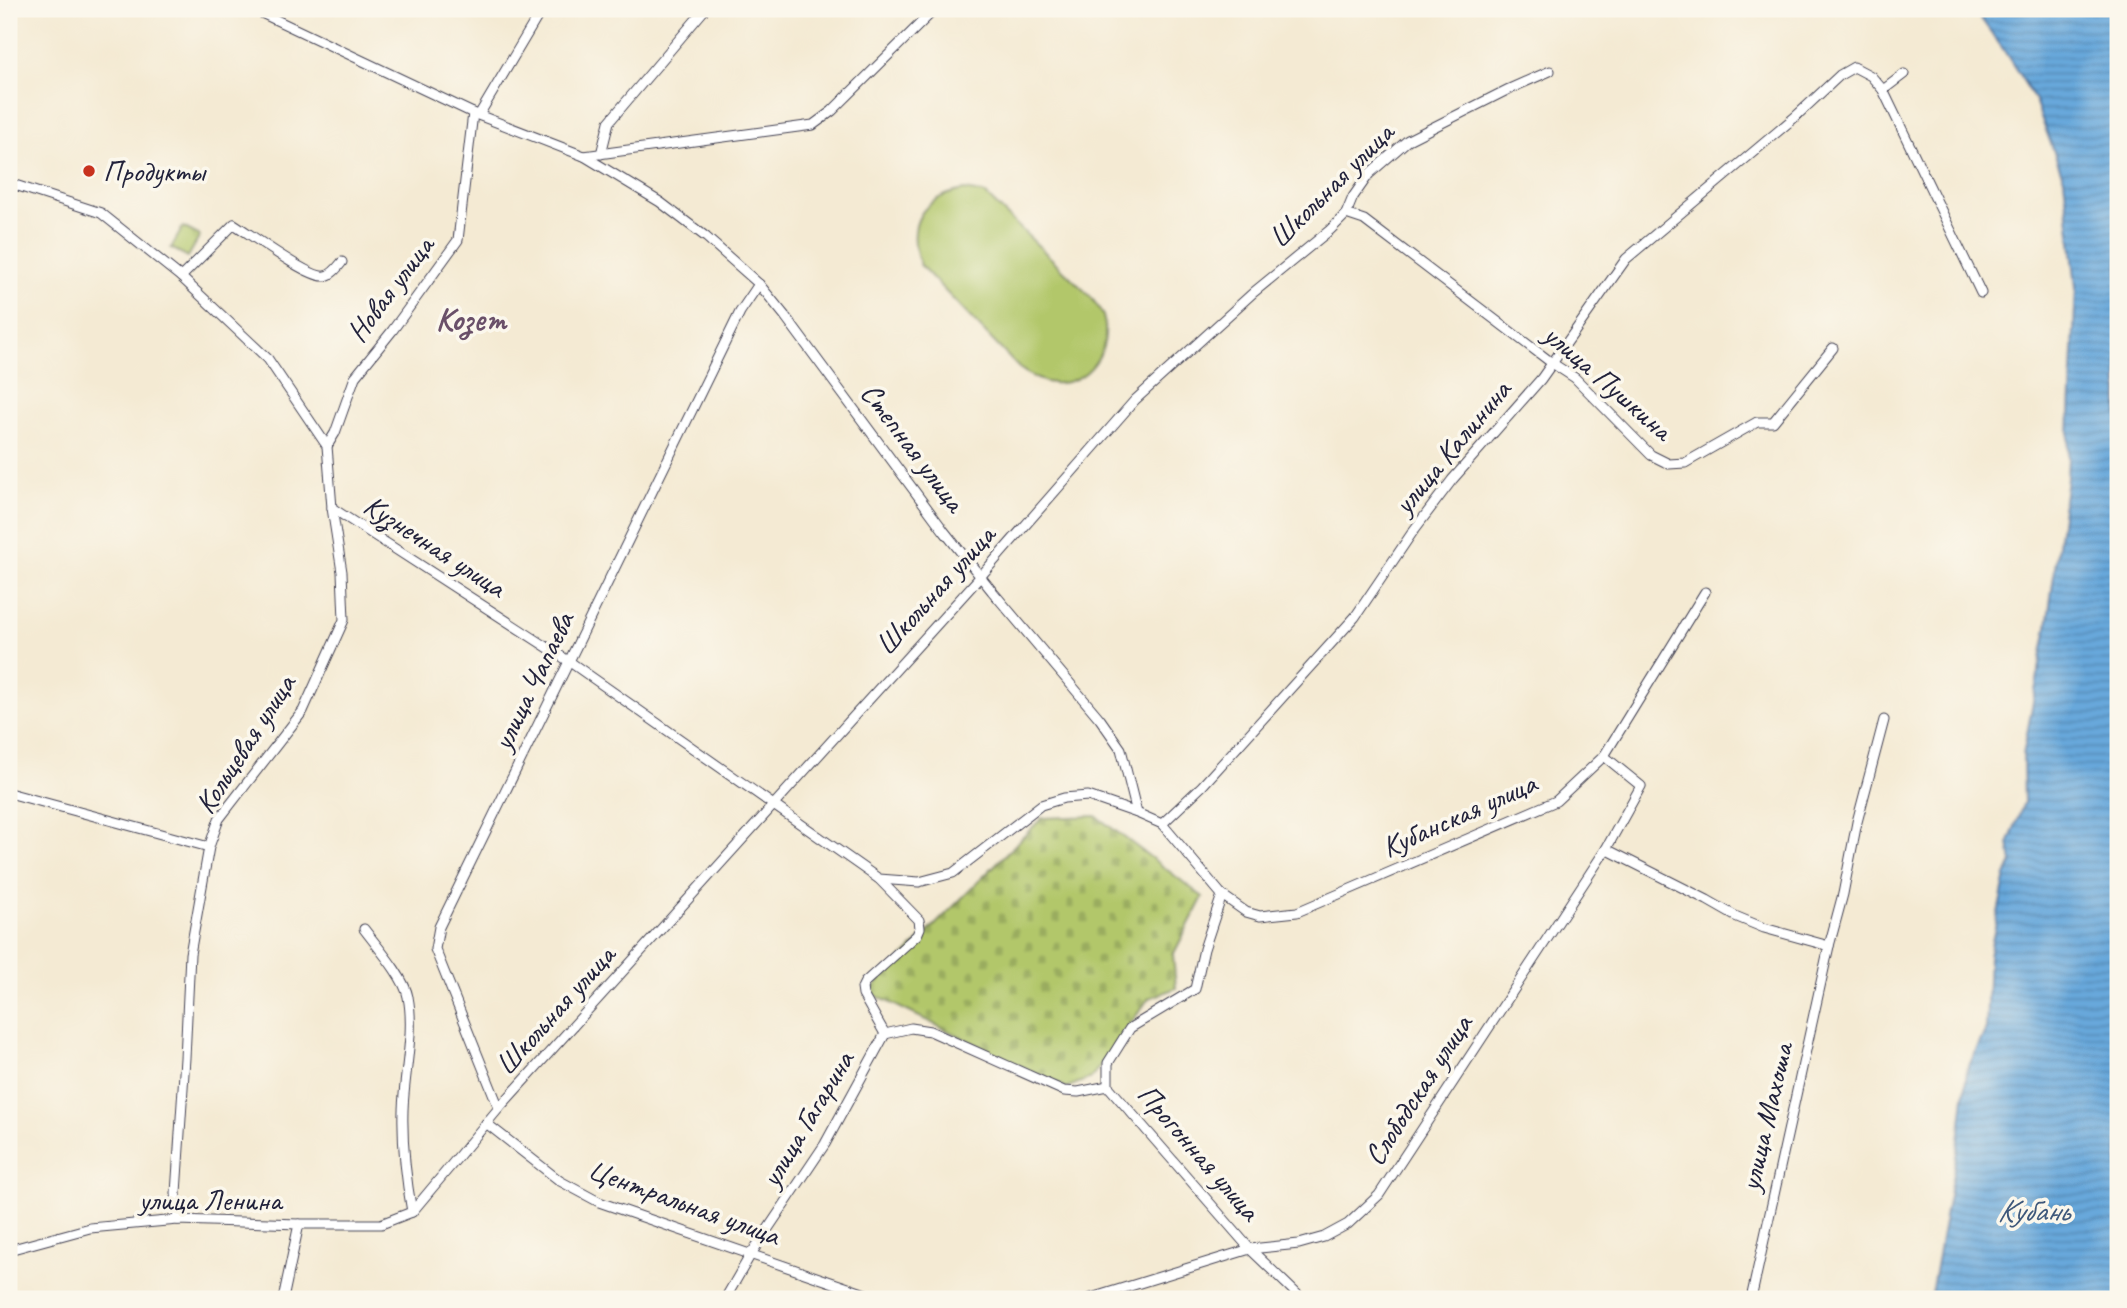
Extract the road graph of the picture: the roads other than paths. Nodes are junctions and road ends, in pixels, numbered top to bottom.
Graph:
1 (253, 9) edge
2 (542, 9) edge
3 (705, 9) edge
4 (935, 9) edge
5 (1550, 71) dead end
6 (1904, 74) dead end
7 (1882, 90) junction
8 (476, 114) junction
9 (601, 153) junction
10 (584, 156) junction
11 (9, 183) edge
12 (1346, 214) junction
13 (342, 262) dead end
14 (181, 277) junction
15 (759, 284) junction
16 (1981, 293) dead end
17 (1833, 348) dead end
18 (1552, 363) junction
19 (327, 446) junction
20 (332, 508) junction
21 (980, 577) junction
22 (1705, 592) dead end
23 (570, 662) junction
24 (1884, 720) dead end
25 (1604, 756) junction
26 (9, 793) edge
27 (774, 805) junction
28 (1137, 813) junction
29 (1163, 824) junction
30 (209, 847) junction
31 (1606, 849) junction
32 (879, 879) junction
33 (1222, 895) junction
34 (364, 929) dead end
35 (1829, 946) junction
36 (885, 1034) junction
37 (1108, 1086) junction
38 (499, 1108) junction
39 (486, 1123) junction
40 (412, 1212) junction
41 (178, 1220) junction
42 (299, 1224) junction
43 (1250, 1249) junction
44 (9, 1250) edge
45 (751, 1254) junction
46 (282, 1299) edge
47 (725, 1299) edge
48 (880, 1299) edge
49 (1088, 1299) edge
50 (1302, 1299) edge
51 (1751, 1299) edge

1 - 8 street
2 - 8 street
3 - 9 street
4 - 9 street
5 - 12 street, Школьная улица
6 - 7 street
7 - 16 street
7 - 18 street, улица Калинина
8 - 10 street, Степная улица
8 - 19 street, Новая улица
9 - 10 street
10 - 15 street, Степная улица
11 - 14 street, Кузнечная улица
12 - 18 street, улица Пушкина
12 - 21 street, Школьная улица
13 - 14 street
14 - 19 street, Кузнечная улица
15 - 21 street, Степная улица
15 - 23 street, улица Чапаева
17 - 18 street, улица Пушкина
18 - 29 street, улица Калинина
19 - 20 street, Кузнечная улица
20 - 23 street, Кузнечная улица
20 - 30 street, Кольцевая улица
21 - 27 street, Школьная улица
21 - 28 street, Степная улица
22 - 25 street, Кубанская улица
23 - 27 street, Кузнечная улица
23 - 38 street, улица Чапаева
24 - 35 street, улица Махоша
25 - 31 street, Слободская улица
25 - 33 street, Кубанская улица
26 - 30 street
27 - 32 street, Кузнечная улица
27 - 38 street, Школьная улица
28 - 29 street
28 - 32 street
29 - 33 street, Кубанская улица
30 - 41 street, Кольцевая улица
31 - 35 street
31 - 43 street, Слободская улица
32 - 36 street, Кузнечная улица
33 - 37 street
34 - 40 street
35 - 51 street, улица Махоша
36 - 37 street, Прогонная улица
36 - 45 street, улица Гагарина
37 - 43 street, Прогонная улица
38 - 39 street, Школьная улица
39 - 40 street, Школьная улица
39 - 45 street, Центральная улица
40 - 42 street, улица Ленина
41 - 42 street, улица Ленина
41 - 44 street, улица Ленина
42 - 46 street
43 - 49 street, Слободская улица
43 - 50 street, Прогонная улица
45 - 47 street, улица Гагарина
45 - 48 street, Центральная улица

